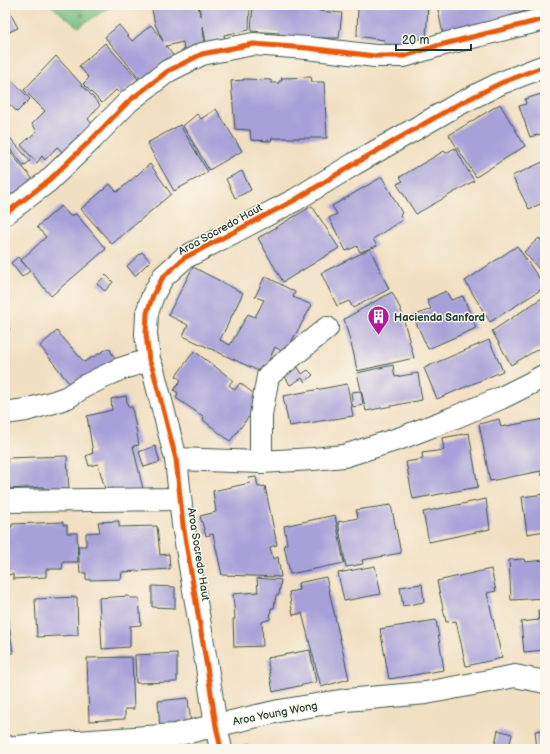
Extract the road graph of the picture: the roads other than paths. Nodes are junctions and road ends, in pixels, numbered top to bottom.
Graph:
1 (545, 19) edge
2 (545, 66) edge
3 (5, 214) edge
4 (327, 328) dead end
5 (149, 360) junction
6 (545, 375) edge
7 (5, 414) edge
8 (176, 460) junction
9 (261, 462) junction
10 (180, 499) junction
11 (5, 501) edge
12 (545, 682) edge
13 (216, 726) junction
14 (5, 748) edge
15 (221, 749) edge

1 - 3 street
2 - 5 street, Aroa Socredo Haut
4 - 9 street
5 - 7 street
5 - 8 street, Aroa Socredo Haut
6 - 9 street
8 - 9 street
8 - 10 street, Aroa Socredo Haut
10 - 11 street
10 - 13 street, Aroa Socredo Haut
12 - 13 street, Aroa Young Wong
13 - 14 street, Aroa Young Wong
13 - 15 street, Aroa Socredo Haut

